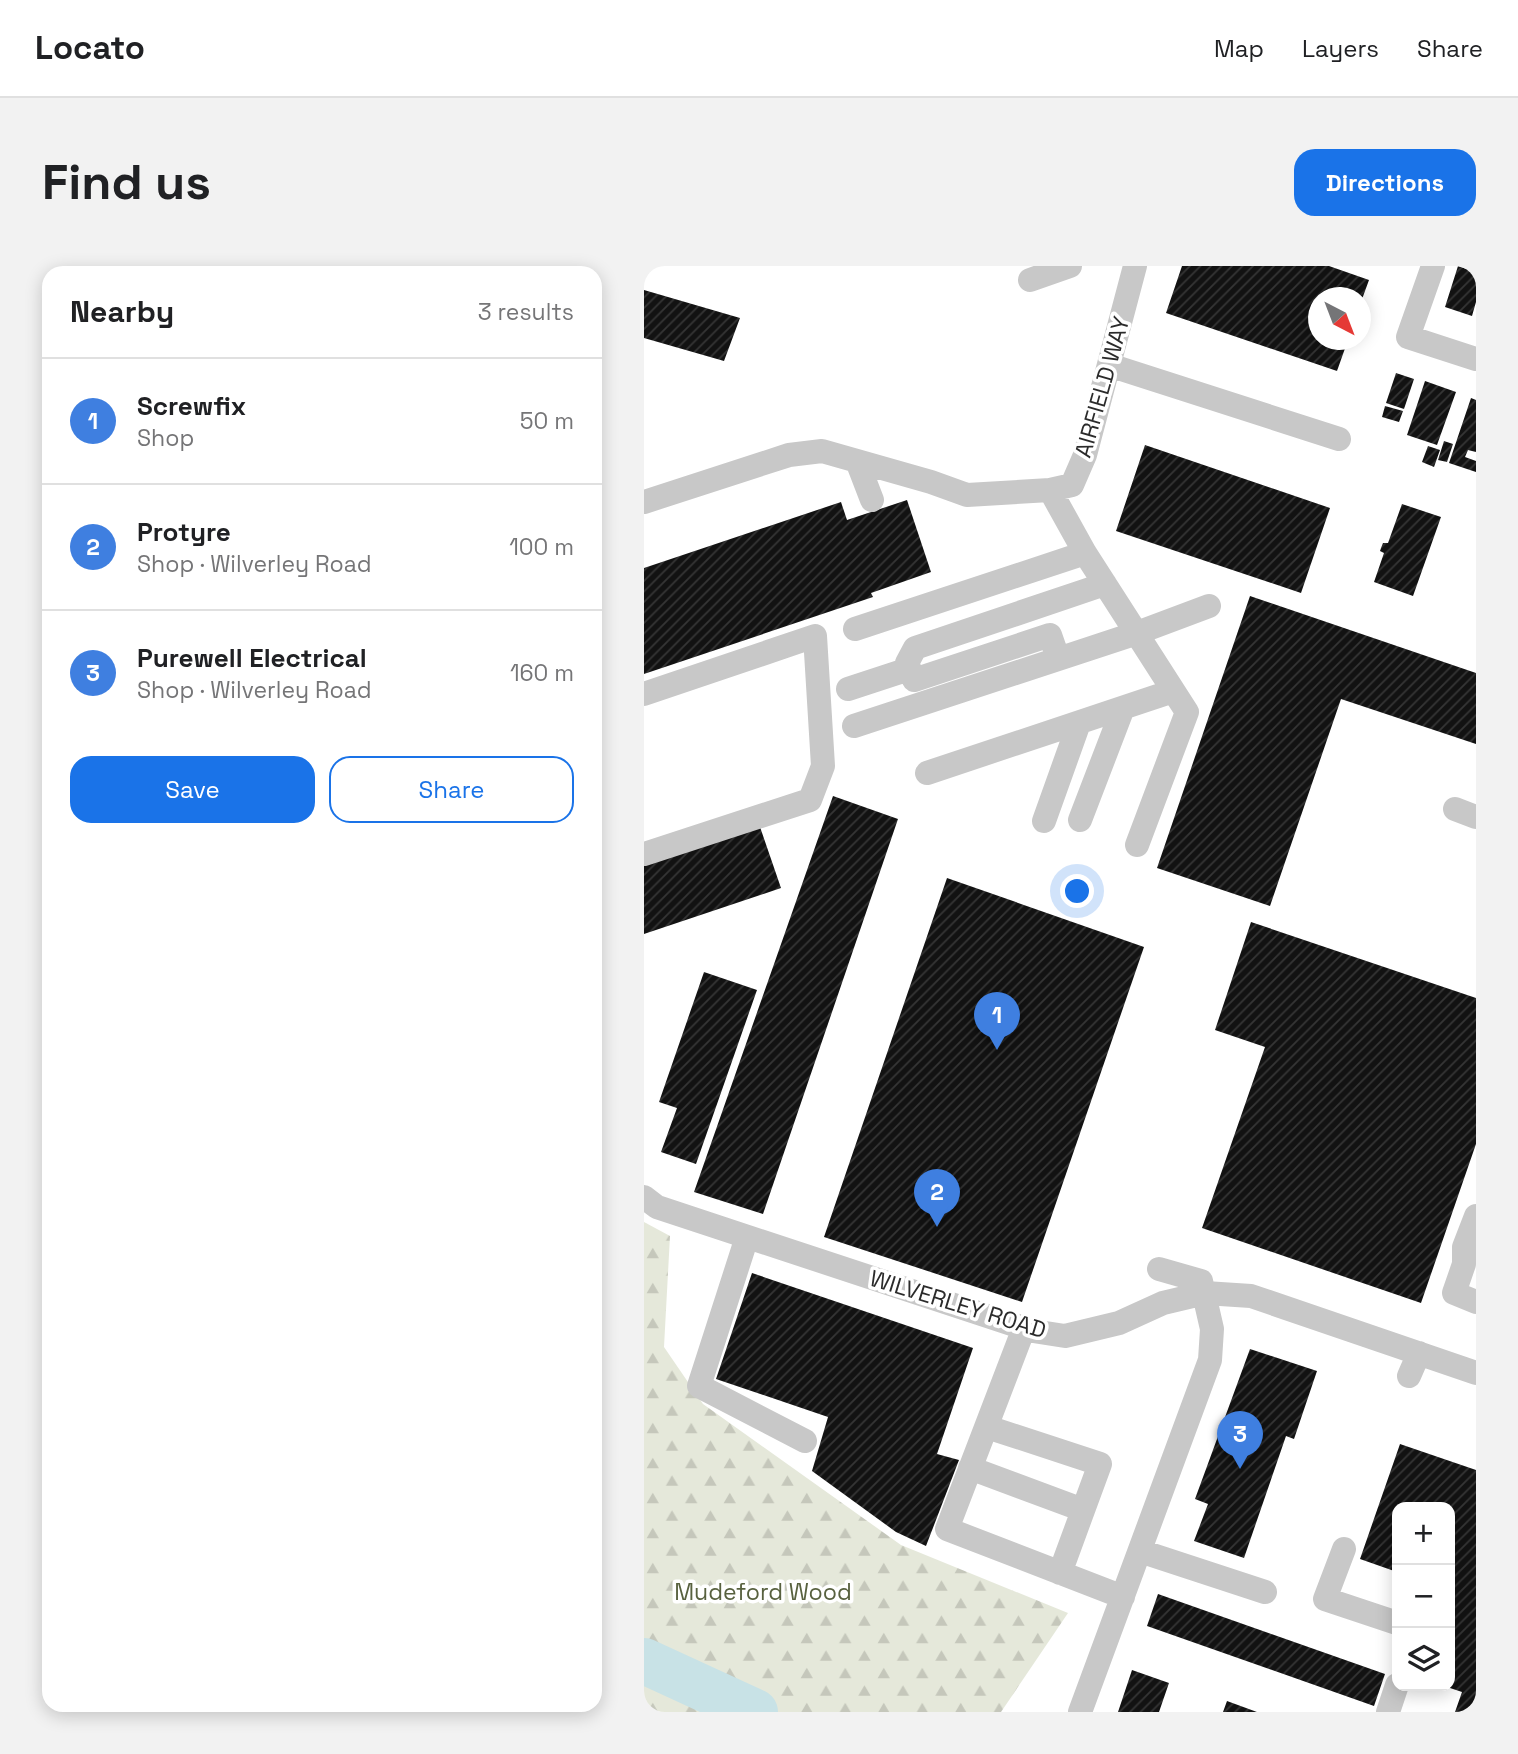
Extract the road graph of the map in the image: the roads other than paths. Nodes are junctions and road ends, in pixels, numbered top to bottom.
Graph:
1 (1070, 266) edge
2 (1135, 266) edge
3 (1433, 266) edge
4 (1030, 280) dead end
5 (1476, 359) edge
6 (1110, 365) junction
7 (1339, 439) dead end
8 (857, 461) junction
9 (1050, 490) junction
10 (872, 500) dead end
11 (644, 502) edge
12 (1085, 552) junction
13 (1105, 584) junction
14 (1209, 606) dead end
15 (855, 629) dead end
16 (1136, 633) junction
17 (1058, 658) junction
18 (909, 669) junction
19 (848, 689) dead end
20 (1173, 691) junction
21 (644, 694) edge
22 (1123, 708) junction
23 (1079, 723) junction
24 (853, 726) dead end
25 (927, 773) dead end
26 (1080, 820) dead end
27 (1044, 821) dead end
28 (1137, 845) dead end
29 (644, 854) edge
30 (644, 1197) edge
31 (1476, 1216) edge
32 (747, 1237) junction
33 (1470, 1259) edge
34 (1159, 1269) dead end
35 (1205, 1293) junction
36 (1465, 1297) edge
37 (1024, 1328) junction
38 (1419, 1353) junction
39 (1476, 1373) edge
40 (1409, 1376) dead end
41 (987, 1427) junction
42 (805, 1441) dead end
43 (970, 1468) junction
44 (1083, 1510) junction
45 (1344, 1549) dead end
46 (1140, 1551) junction
47 (1060, 1573) junction
48 (1265, 1592) dead end
49 (1123, 1597) junction
50 (1392, 1620) edge
51 (1395, 1691) edge
52 (1080, 1712) edge
53 (1388, 1712) edge

1 - 4 street
2 - 6 street, AIRFIELD WAY
3 - 5 street
6 - 7 street
6 - 9 street, AIRFIELD WAY
8 - 9 street, AIRFIELD WAY
8 - 10 street
8 - 11 street, AIRFIELD WAY
9 - 12 street
12 - 13 street
12 - 15 street
13 - 16 street
13 - 18 street
14 - 16 street
16 - 17 street
16 - 20 street
17 - 18 street
17 - 24 street
18 - 19 street
20 - 22 street
20 - 28 street
21 - 29 street
22 - 23 street
22 - 26 street
23 - 25 street
23 - 27 street
30 - 32 street, WILVERLEY ROAD
31 - 33 street
32 - 37 street, WILVERLEY ROAD
32 - 42 street
33 - 36 street
34 - 35 street
35 - 37 street, WILVERLEY ROAD
35 - 38 street, WILVERLEY ROAD
35 - 46 street
37 - 41 street
38 - 39 street, WILVERLEY ROAD
38 - 40 street
41 - 43 street
41 - 44 street
43 - 44 street
43 - 47 street
44 - 47 street
45 - 50 street
46 - 48 street
46 - 49 street
47 - 49 street
49 - 52 street
51 - 53 street

